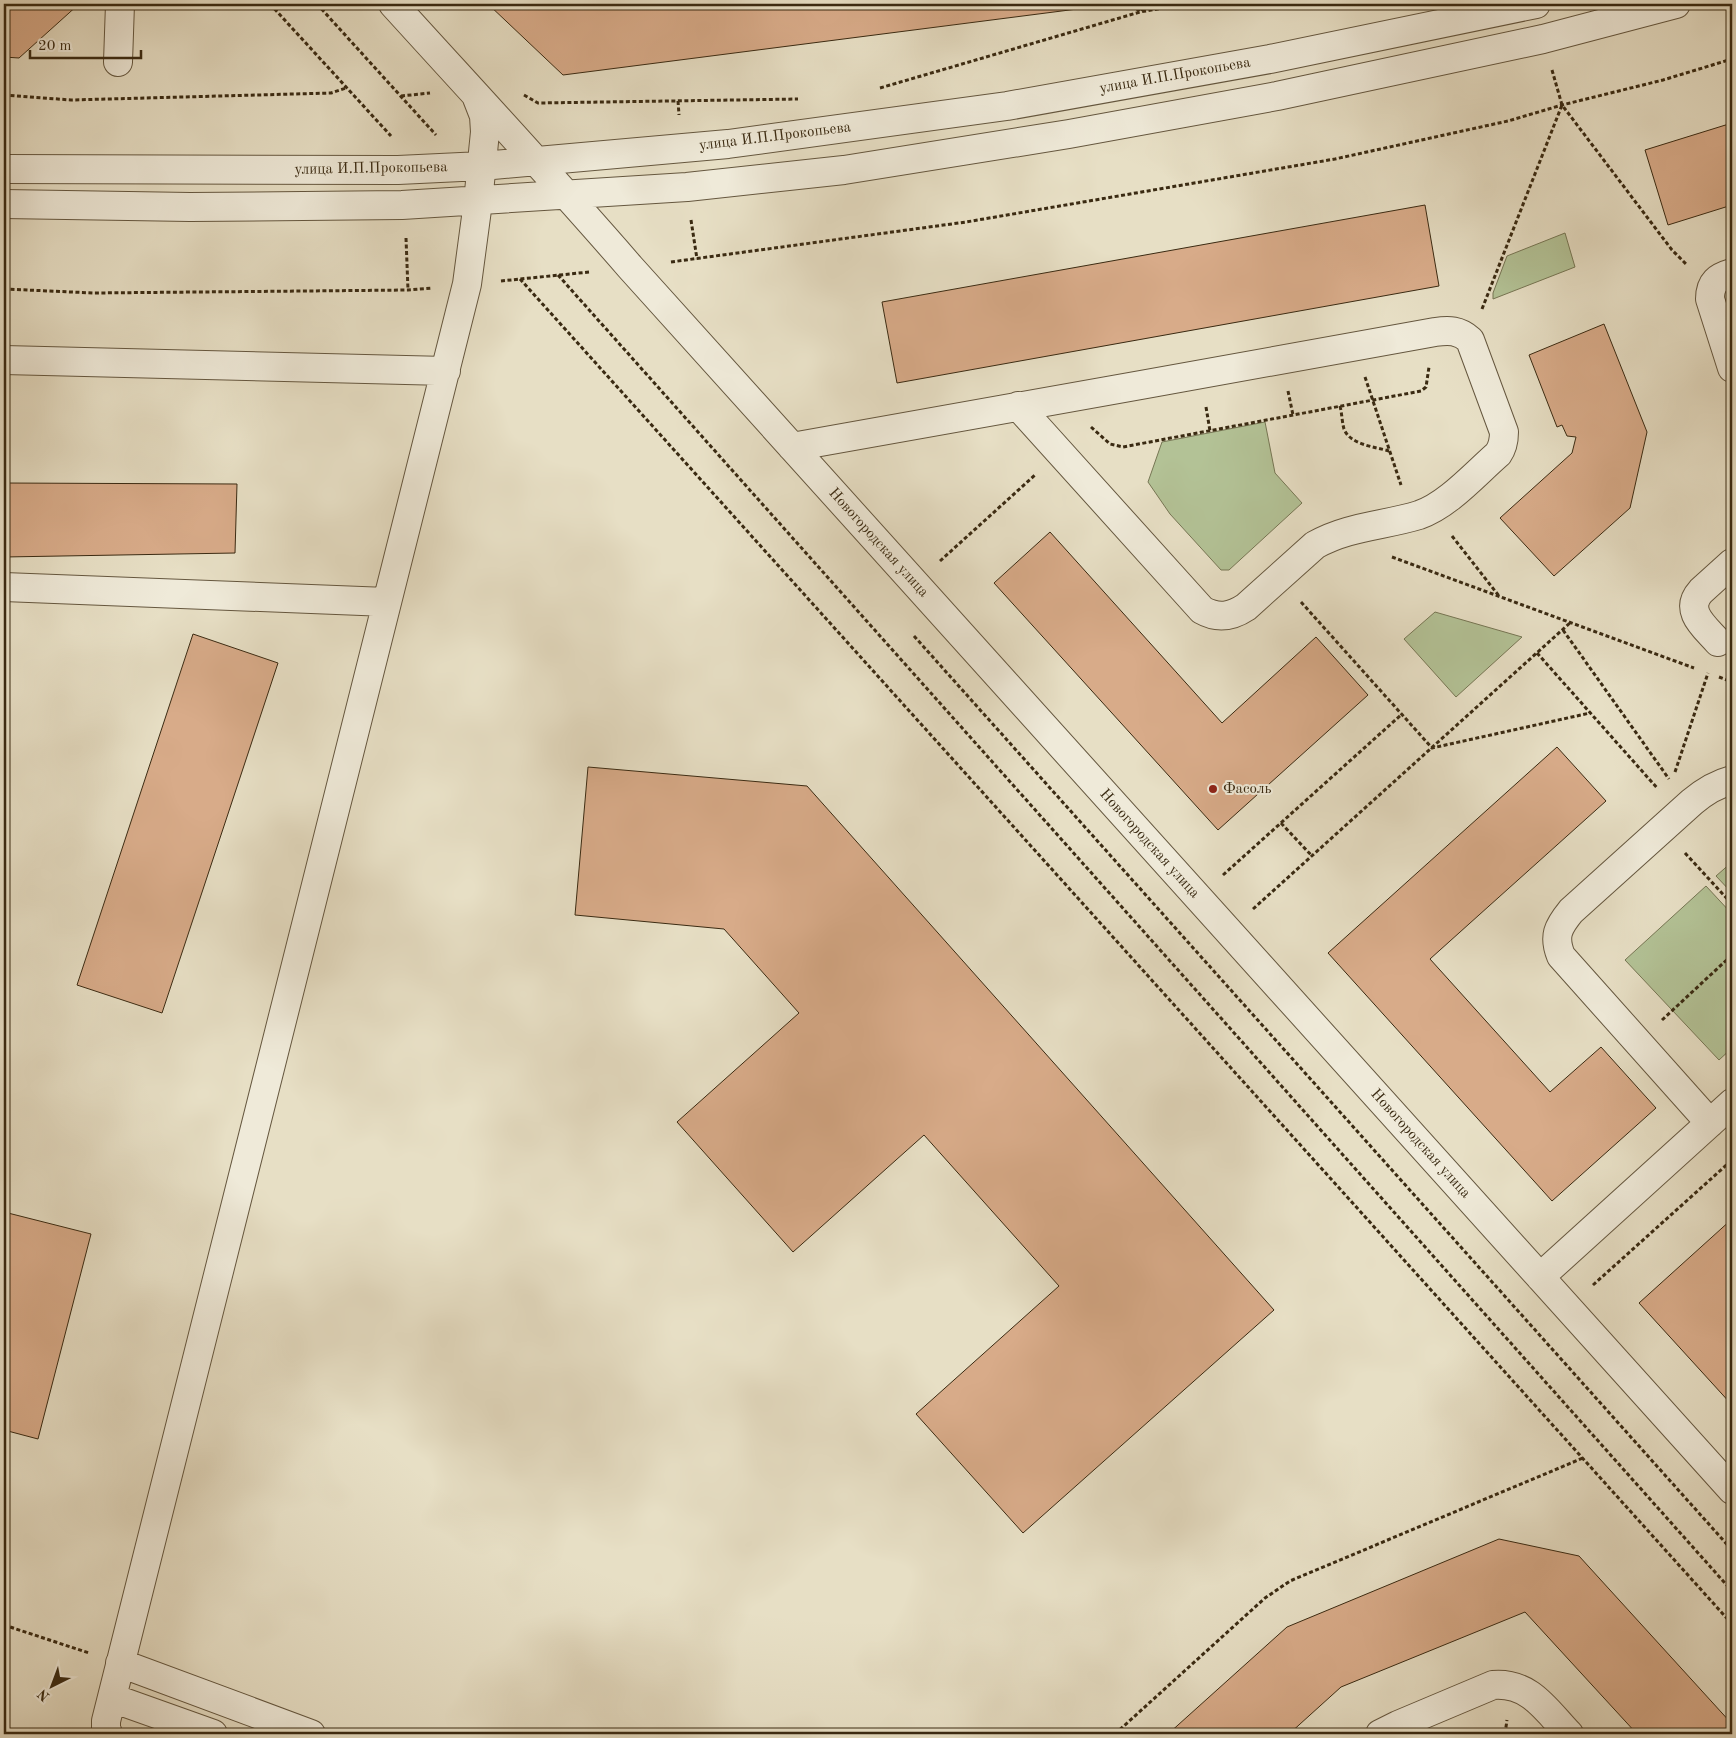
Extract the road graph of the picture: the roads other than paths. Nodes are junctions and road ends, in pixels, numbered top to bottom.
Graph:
1 (120, 4) edge
2 (393, 4) edge
3 (1536, 4) edge
4 (1676, 4) edge
5 (1629, 10) edge
6 (118, 62) dead end
7 (476, 97) junction
8 (537, 161) junction
9 (482, 166) junction
10 (4, 169) edge
11 (568, 195) junction
12 (478, 202) junction
13 (4, 204) edge
14 (1722, 280) edge
15 (4, 360) edge
16 (1732, 368) edge
17 (446, 370) junction
18 (1018, 406) junction
19 (792, 447) junction
20 (1732, 563) edge
21 (4, 587) edge
22 (387, 602) junction
23 (1718, 642) dead end
24 (1732, 780) edge
25 (1732, 1103) edge
26 (1710, 1123) junction
27 (1540, 1277) junction
28 (1732, 1490) edge
29 (120, 1663) junction
30 (112, 1698) junction
31 (108, 1734) edge
32 (214, 1734) edge
33 (311, 1734) edge
34 (1380, 1734) edge
35 (1569, 1734) edge

1 - 6 street
2 - 7 street
3 - 8 street, улица И.П.Прокопьева
4 - 5 street
5 - 11 street
7 - 8 street
7 - 9 street
8 - 9 street, улица И.П.Прокопьева
8 - 11 street, Новогородская улица
9 - 10 street, улица И.П.Прокопьева
9 - 12 street
11 - 12 street
11 - 19 street, Новогородская улица
12 - 13 street
12 - 17 street
14 - 16 street
15 - 17 street
17 - 22 street
18 - 18 street
18 - 19 street
19 - 27 street, Новогородская улица
20 - 23 street
21 - 22 street
22 - 29 street
24 - 26 street
25 - 26 street
26 - 27 street
27 - 28 street, Новогородская улица
29 - 30 street
29 - 33 street
30 - 31 street
30 - 32 street
34 - 35 street

